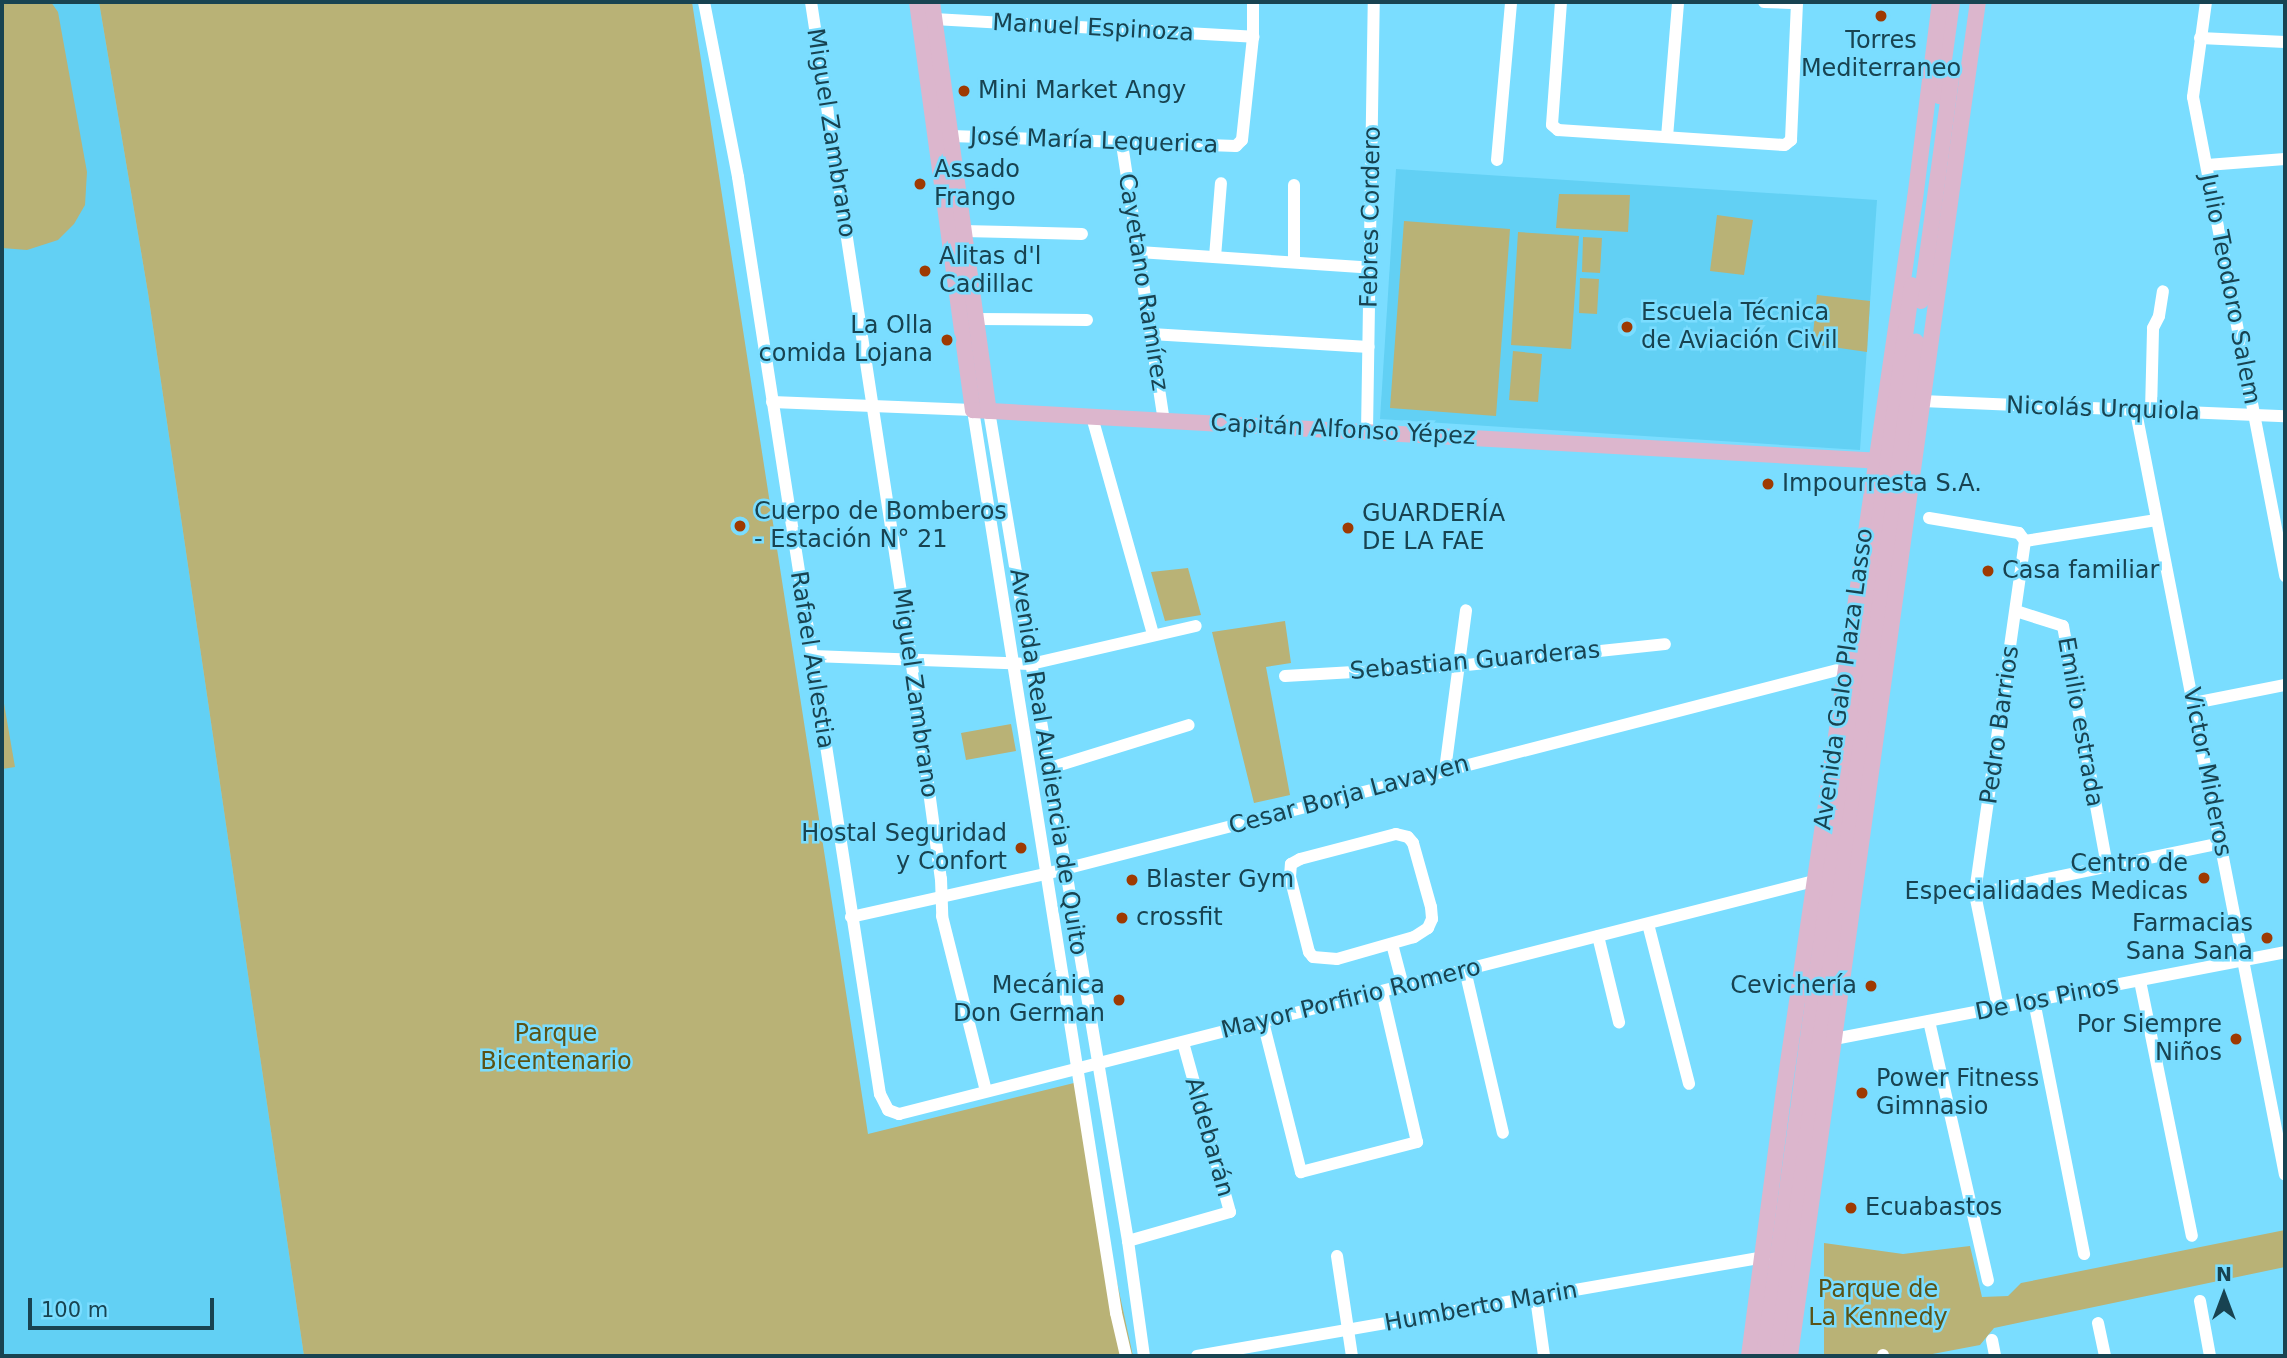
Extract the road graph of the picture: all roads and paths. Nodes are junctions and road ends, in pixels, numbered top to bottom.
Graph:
1 (704, 2) edge
2 (811, 2) edge
3 (917, 2) edge
4 (932, 2) edge
5 (1253, 2) edge
6 (1374, 2) edge
7 (1511, 2) edge
8 (1560, 2) edge
9 (1678, 2) edge
10 (1764, 2) edge
11 (1797, 2) edge
12 (1940, 2) edge
13 (1952, 2) edge
14 (1962, 2) edge
15 (1978, 2) edge
16 (2206, 2) edge
17 (934, 19) junction
18 (1253, 37) junction
19 (2200, 38) junction
20 (2285, 42) edge
21 (951, 136) junction
22 (1667, 136) junction
23 (1122, 144) junction
24 (2285, 159) edge
25 (1497, 160) dead end
26 (2207, 165) junction
27 (1220, 183) dead end
28 (1294, 185) dead end
29 (963, 232) junction
30 (1082, 234) dead end
31 (1139, 252) junction
32 (1214, 257) junction
33 (1294, 262) junction
34 (1371, 268) junction
35 (2163, 290) dead end
36 (976, 319) junction
37 (1087, 320) dead end
38 (1151, 334) junction
39 (1369, 347) junction
40 (1922, 401) junction
41 (772, 402) junction
42 (872, 405) junction
43 (981, 411) junction
44 (2136, 411) junction
45 (2151, 411) junction
46 (2254, 415) junction
47 (2285, 416) edge
48 (1092, 417) junction
49 (1164, 421) junction
50 (1367, 432) junction
51 (1895, 462) junction
52 (1929, 518) dead end
53 (2156, 520) junction
54 (2025, 541) junction
55 (2285, 576) edge
56 (1466, 610) dead end
57 (2016, 611) junction
58 (1196, 626) dead end
59 (1153, 634) junction
60 (1665, 644) dead end
61 (811, 656) junction
62 (911, 658) junction
63 (1031, 664) junction
64 (1015, 665) junction
65 (1457, 666) junction
66 (1845, 668) junction
67 (1285, 676) dead end
68 (2285, 685) edge
69 (2194, 703) junction
70 (1189, 725) dead end
71 (1050, 768) junction
72 (1445, 770) junction
73 (2221, 843) junction
74 (2107, 866) junction
75 (1065, 868) junction
76 (1049, 873) junction
77 (1814, 881) junction
78 (1975, 894) junction
79 (941, 899) junction
80 (851, 917) junction
81 (1648, 924) junction
82 (1598, 936) junction
83 (1392, 944) junction
84 (2285, 952) edge
85 (2244, 960) junction
86 (1465, 970) junction
87 (2140, 981) junction
88 (1403, 986) junction
89 (1382, 992) junction
90 (2034, 1001) junction
91 (1998, 1008) junction
92 (1929, 1021) junction
93 (1263, 1022) junction
94 (1619, 1022) dead end
95 (1821, 1041) junction
96 (1182, 1042) junction
97 (1098, 1064) junction
98 (1077, 1069) junction
99 (1689, 1084) dead end
100 (986, 1091) junction
101 (888, 1110) joint
102 (1503, 1133) dead end
103 (2285, 1175) edge
104 (2192, 1236) dead end
105 (1128, 1241) junction
106 (2084, 1254) dead end
107 (1337, 1256) dead end
108 (1764, 1257) junction
109 (1988, 1280) dead end
110 (1536, 1298) junction
111 (2200, 1301) dead end
112 (2098, 1323) dead end
113 (1347, 1330) junction
114 (1992, 1340) dead end
115 (1126, 1356) edge
116 (1144, 1356) edge
117 (1197, 1356) edge
118 (1352, 1356) edge
119 (1544, 1356) edge
120 (1749, 1356) edge
121 (1764, 1356) edge
122 (1777, 1356) edge
123 (1790, 1356) edge
124 (1995, 1356) edge
125 (2105, 1356) edge
126 (2210, 1356) edge

1 - 41 street, Rafael Aulestia
2 - 42 street, Miguel Zambrano
3 - 43 main road, Avenida Real Audiencia de Quito
4 - 17 main road, Avenida Real Audiencia de Quito
5 - 18 street
6 - 34 street, Febres Cordero
7 - 25 street
8 - 22 street
9 - 22 street
10 - 11 street
11 - 22 street
12 - 51 main road, Avenida Galo Plaza Lasso
13 - 51 main road, Avenida Galo Plaza Lasso
14 - 51 main road, Avenida Galo Plaza Lasso
15 - 40 main road, Avenida Galo Plaza Lasso
16 - 19 street, Julio Teodoro Salem
17 - 18 street, Manuel Espinoza
17 - 21 main road, Avenida Real Audiencia de Quito
18 - 23 street, José María Lequerica
19 - 20 street
19 - 26 street, Julio Teodoro Salem
21 - 23 street, José María Lequerica
21 - 29 main road, Avenida Real Audiencia de Quito
23 - 31 street, Cayetano Ramírez
24 - 26 street
26 - 46 street, Julio Teodoro Salem
27 - 32 street
28 - 33 street
29 - 30 street
29 - 36 main road, Avenida Real Audiencia de Quito
31 - 32 street
31 - 38 street, Cayetano Ramírez
32 - 33 street
33 - 34 street
34 - 39 street, Febres Cordero
35 - 45 street
36 - 37 street
36 - 43 main road, Avenida Real Audiencia de Quito
38 - 39 street
38 - 49 street, Cayetano Ramírez
39 - 50 street, Febres Cordero
40 - 44 street, Nicolás Urquiola
40 - 51 main road, Avenida Galo Plaza Lasso
41 - 42 street, Capitán Alfonso Yépez
41 - 61 street, Rafael Aulestia
42 - 43 street, Capitán Alfonso Yépez
42 - 62 street, Miguel Zambrano
43 - 48 main road, Capitán Alfonso Yépez
43 - 63 street, Avenida Real Audiencia de Quito
43 - 64 street, Avenida Real Audiencia de Quito
44 - 45 street, Nicolás Urquiola
44 - 53 street, Victor Mideros
45 - 46 street, Nicolás Urquiola
46 - 47 street, Nicolás Urquiola
46 - 55 street, Julio Teodoro Salem
48 - 49 main road, Capitán Alfonso Yépez
48 - 59 street
49 - 50 main road, Capitán Alfonso Yépez
50 - 51 main road, Capitán Alfonso Yépez
51 - 66 main road, Avenida Galo Plaza Lasso
51 - 95 main road, Avenida Galo Plaza Lasso
51 - 95 main road, Avenida Galo Plaza Lasso
52 - 54 street
53 - 54 street
53 - 69 street, Victor Mideros
54 - 57 street, Pedro Barrios
56 - 65 street
57 - 74 street, Emilio estrada
57 - 78 street, Pedro Barrios
58 - 59 street
59 - 63 street
60 - 65 street, Sebastian Guarderas
61 - 62 street
61 - 80 street, Rafael Aulestia
62 - 64 street
62 - 79 street, Miguel Zambrano
63 - 64 street
63 - 71 street, Avenida Real Audiencia de Quito
64 - 76 street, Avenida Real Audiencia de Quito
65 - 67 street, Sebastian Guarderas
65 - 72 street
66 - 72 street, Cesar Borja Lavayen
66 - 77 main road, Avenida Galo Plaza Lasso
68 - 69 street
69 - 73 street, Victor Mideros
70 - 71 street
71 - 75 street, Avenida Real Audiencia de Quito
72 - 75 street, Cesar Borja Lavayen
73 - 74 street
73 - 85 street, Victor Mideros
74 - 78 street
75 - 76 street, Cesar Borja Lavayen
75 - 97 street, Avenida Real Audiencia de Quito
76 - 79 street, Cesar Borja Lavayen
76 - 98 street, Avenida Real Audiencia de Quito
77 - 81 street, Mayor Porfirio Romero
77 - 108 main road, Avenida Galo Plaza Lasso
78 - 91 street, Pedro Barrios
79 - 80 street, Cesar Borja Lavayen
79 - 100 street, Miguel Zambrano
80 - 101 street, Rafael Aulestia
81 - 82 street, Mayor Porfirio Romero
81 - 99 street
82 - 86 street, Mayor Porfirio Romero
82 - 94 street
83 - 83 street
83 - 88 street
84 - 85 street, De los Pinos
85 - 87 street, De los Pinos
85 - 103 street, Victor Mideros
86 - 88 street, Mayor Porfirio Romero
86 - 102 street
87 - 90 street, De los Pinos
87 - 104 street
88 - 89 street, Mayor Porfirio Romero
89 - 93 street, Mayor Porfirio Romero
89 - 93 street
90 - 91 street, De los Pinos
90 - 106 street
91 - 92 street, De los Pinos
92 - 95 street, De los Pinos
92 - 109 street
93 - 96 street, Mayor Porfirio Romero
95 - 121 main road, Avenida Galo Plaza Lasso
95 - 122 main road, Avenida Galo Plaza Lasso
95 - 123 main road, Avenida Galo Plaza Lasso
96 - 97 street, Mayor Porfirio Romero
96 - 105 street, Aldebarán
97 - 98 street, Mayor Porfirio Romero
97 - 105 street, Avenida Real Audiencia de Quito
98 - 100 street, Mayor Porfirio Romero
98 - 115 street, Avenida Real Audiencia de Quito
100 - 101 street, Mayor Porfirio Romero
105 - 116 street, Avenida Real Audiencia de Quito
107 - 113 street
108 - 110 street, Humberto Marin
108 - 120 main road, Avenida Galo Plaza Lasso
110 - 113 street, Humberto Marin
110 - 119 street
111 - 126 street
112 - 125 street
113 - 117 street, Humberto Marin
113 - 118 street
114 - 124 street

